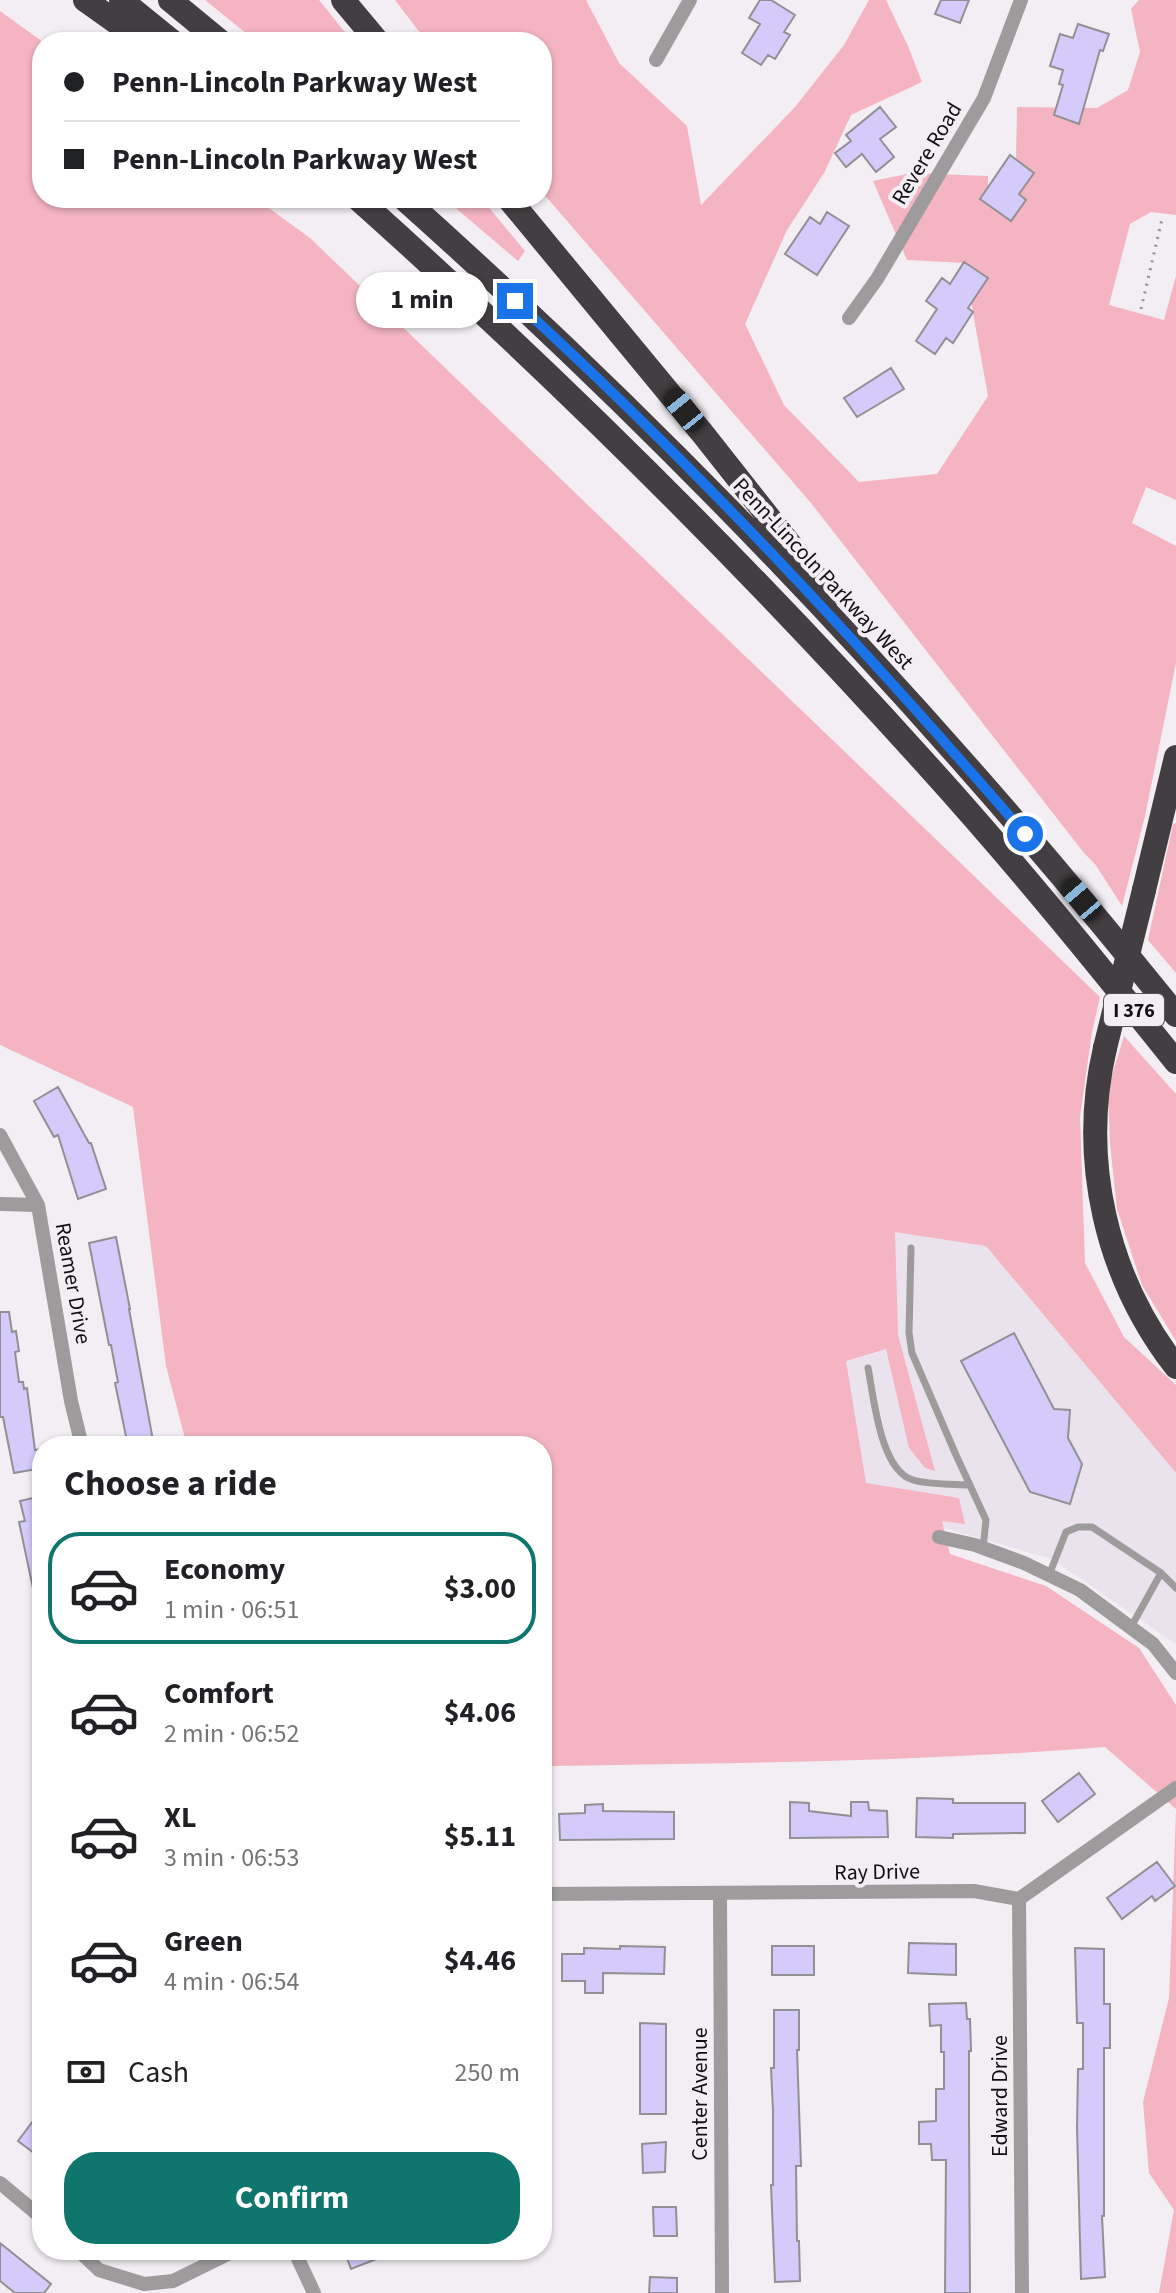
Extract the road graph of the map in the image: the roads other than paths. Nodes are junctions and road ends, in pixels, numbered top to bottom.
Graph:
1 (85, 0) edge
2 (121, 0) edge
3 (170, 0) edge
4 (343, 0) edge
5 (690, 0) edge
6 (1021, 0) edge
7 (130, 32) edge
8 (161, 32) edge
9 (209, 32) edge
10 (370, 32) edge
11 (656, 60) dead end
12 (368, 208) edge
13 (414, 208) edge
14 (516, 208) edge
15 (849, 318) dead end
16 (950, 747) junction
17 (1176, 757) edge
18 (1170, 802) edge
19 (1176, 1015) edge
20 (1176, 1062) edge
21 (0, 1135) edge
22 (0, 1204) edge
23 (38, 1205) junction
24 (911, 1248) dead end
25 (1176, 1367) edge
26 (868, 1368) dead end
27 (80, 1436) edge
28 (970, 1485) junction
29 (939, 1537) dead end
30 (983, 1548) junction
31 (1161, 1573) junction
32 (1049, 1575) junction
33 (1176, 1588) edge
34 (1131, 1627) junction
35 (1176, 1673) edge
36 (1176, 1788) edge
37 (552, 1894) edge
38 (720, 1894) junction
39 (1019, 1899) junction
40 (0, 2183) edge
41 (32, 2210) edge
42 (88, 2260) edge
43 (216, 2260) edge
44 (299, 2260) edge
45 (314, 2293) edge
46 (722, 2293) edge
47 (1022, 2293) edge

1 - 7 highway
2 - 8 highway
3 - 9 highway
4 - 10 highway
5 - 11 street
6 - 15 street, Revere Road
12 - 20 highway, I 376
13 - 16 highway, Penn-Lincoln Parkway West / I 376
14 - 16 highway
16 - 19 highway, Penn-Lincoln Parkway West / I 376
17 - 18 highway
18 - 25 highway, bridge
21 - 23 street, Reamer Drive
22 - 23 street
23 - 27 street, Reamer Drive
24 - 28 lane
26 - 28 lane
28 - 30 lane
29 - 30 street
30 - 32 street
31 - 32 lane
31 - 33 lane
31 - 34 lane
32 - 34 street
34 - 35 street
36 - 39 street
37 - 38 street, Ray Drive
38 - 39 street, Ray Drive
38 - 46 street, Center Avenue
39 - 47 street, Edward Drive
40 - 41 street
42 - 43 street
44 - 45 street

